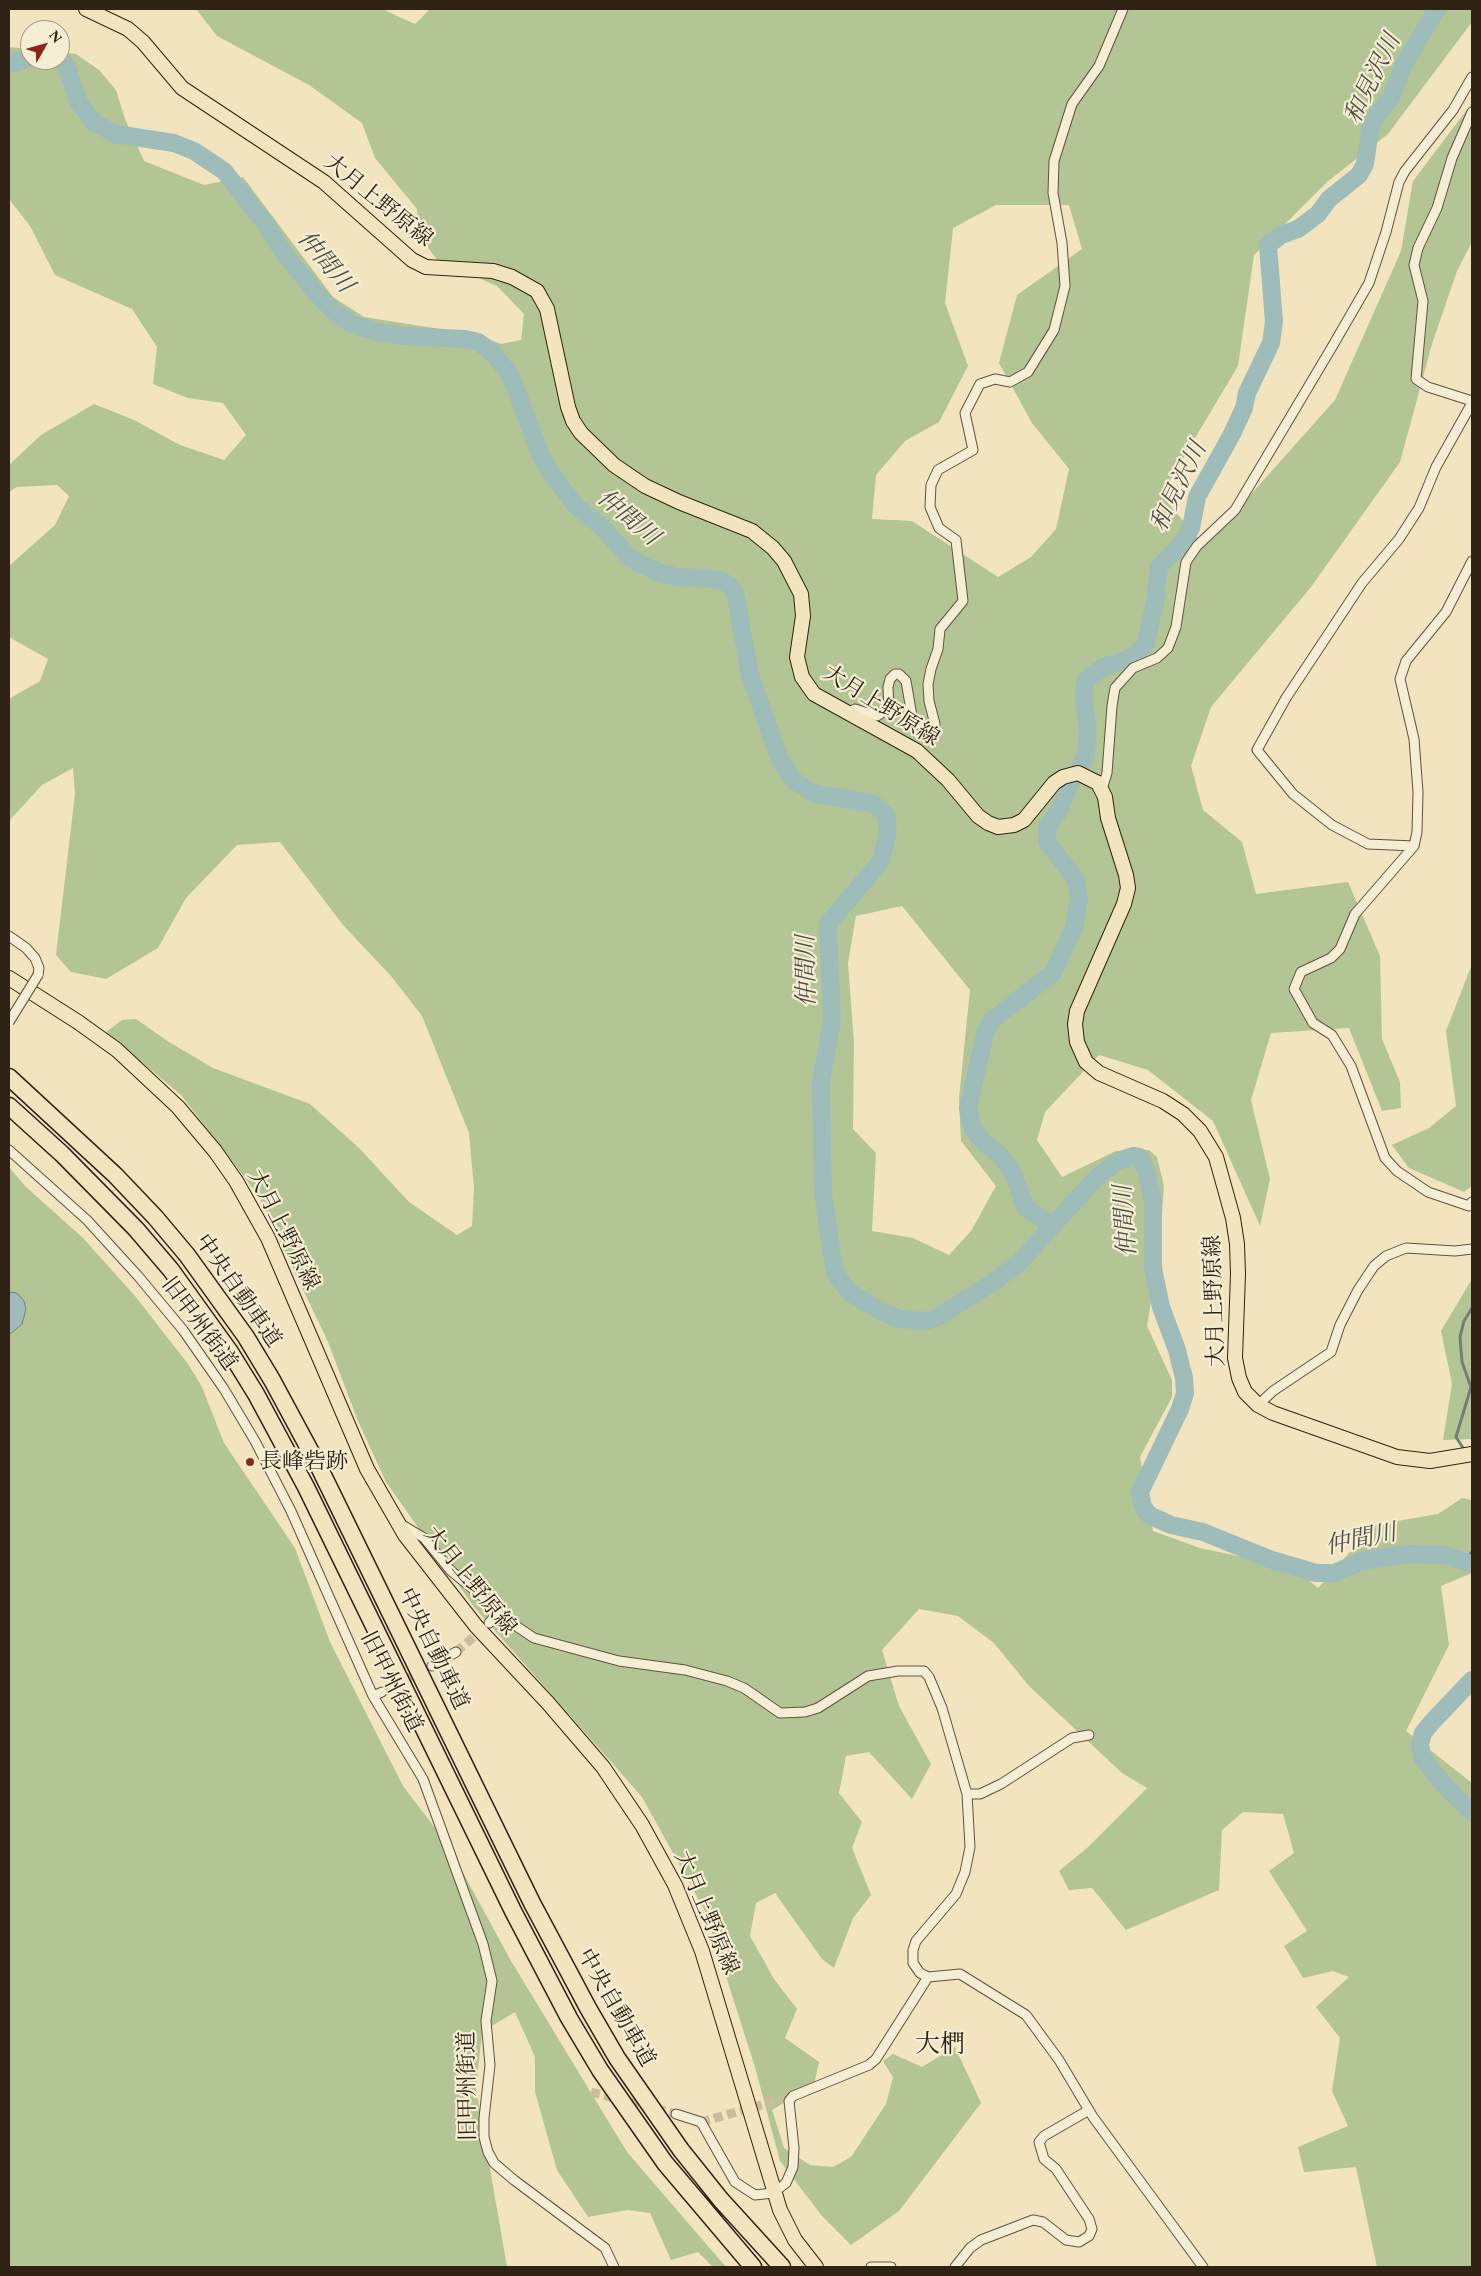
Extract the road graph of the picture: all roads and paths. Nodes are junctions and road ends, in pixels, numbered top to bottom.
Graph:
1 (86, 9) edge
2 (1123, 9) edge
3 (1472, 77) edge
4 (1472, 112) edge
5 (1472, 402) edge
6 (1472, 562) edge
7 (848, 713) junction
8 (1100, 786) junction
9 (1414, 846) junction
10 (9, 936) edge
11 (9, 978) edge
12 (9, 1022) edge
13 (9, 1077) edge
14 (9, 1106) edge
15 (9, 1150) edge
16 (1472, 1202) edge
17 (1472, 1249) edge
18 (1258, 1405) junction
19 (1472, 1454) edge
20 (396, 1522) junction
21 (498, 1614) junction
22 (489, 1623) tunnel mouth
23 (456, 1652) tunnel mouth
24 (432, 1666) tunnel mouth
25 (382, 1692) tunnel mouth
26 (373, 1696) junction
27 (1088, 1736) dead end
28 (967, 1794) junction
29 (928, 1977) junction
30 (1089, 2110) junction
31 (676, 2114) tunnel mouth
32 (773, 2193) junction
33 (614, 2267) edge
34 (753, 2267) edge
35 (782, 2267) edge
36 (816, 2267) edge
37 (871, 2267) edge
38 (891, 2267) edge
39 (954, 2267) edge
40 (1203, 2267) edge

1 - 7 main road, 大月上野原線
2 - 7 street
3 - 8 street
4 - 5 street
5 - 9 street
6 - 9 street
7 - 8 main road, 大月上野原線
8 - 18 main road, 大月上野原線
9 - 16 street
10 - 12 street, bridge
11 - 20 main road, 大月上野原線
13 - 35 highway, 中央自動車道
14 - 34 highway, 中央自動車道
15 - 26 street, 旧甲州街道
17 - 18 street
18 - 19 main road, 大月上野原線
20 - 21 street
20 - 32 main road, 大月上野原線
21 - 22 street
21 - 28 street
23 - 24 street
25 - 26 street
26 - 33 street, 旧甲州街道
27 - 28 street
28 - 29 street
29 - 30 street
29 - 32 street
30 - 39 street
30 - 40 street
31 - 32 street
32 - 36 main road, 大月上野原線
37 - 38 street

